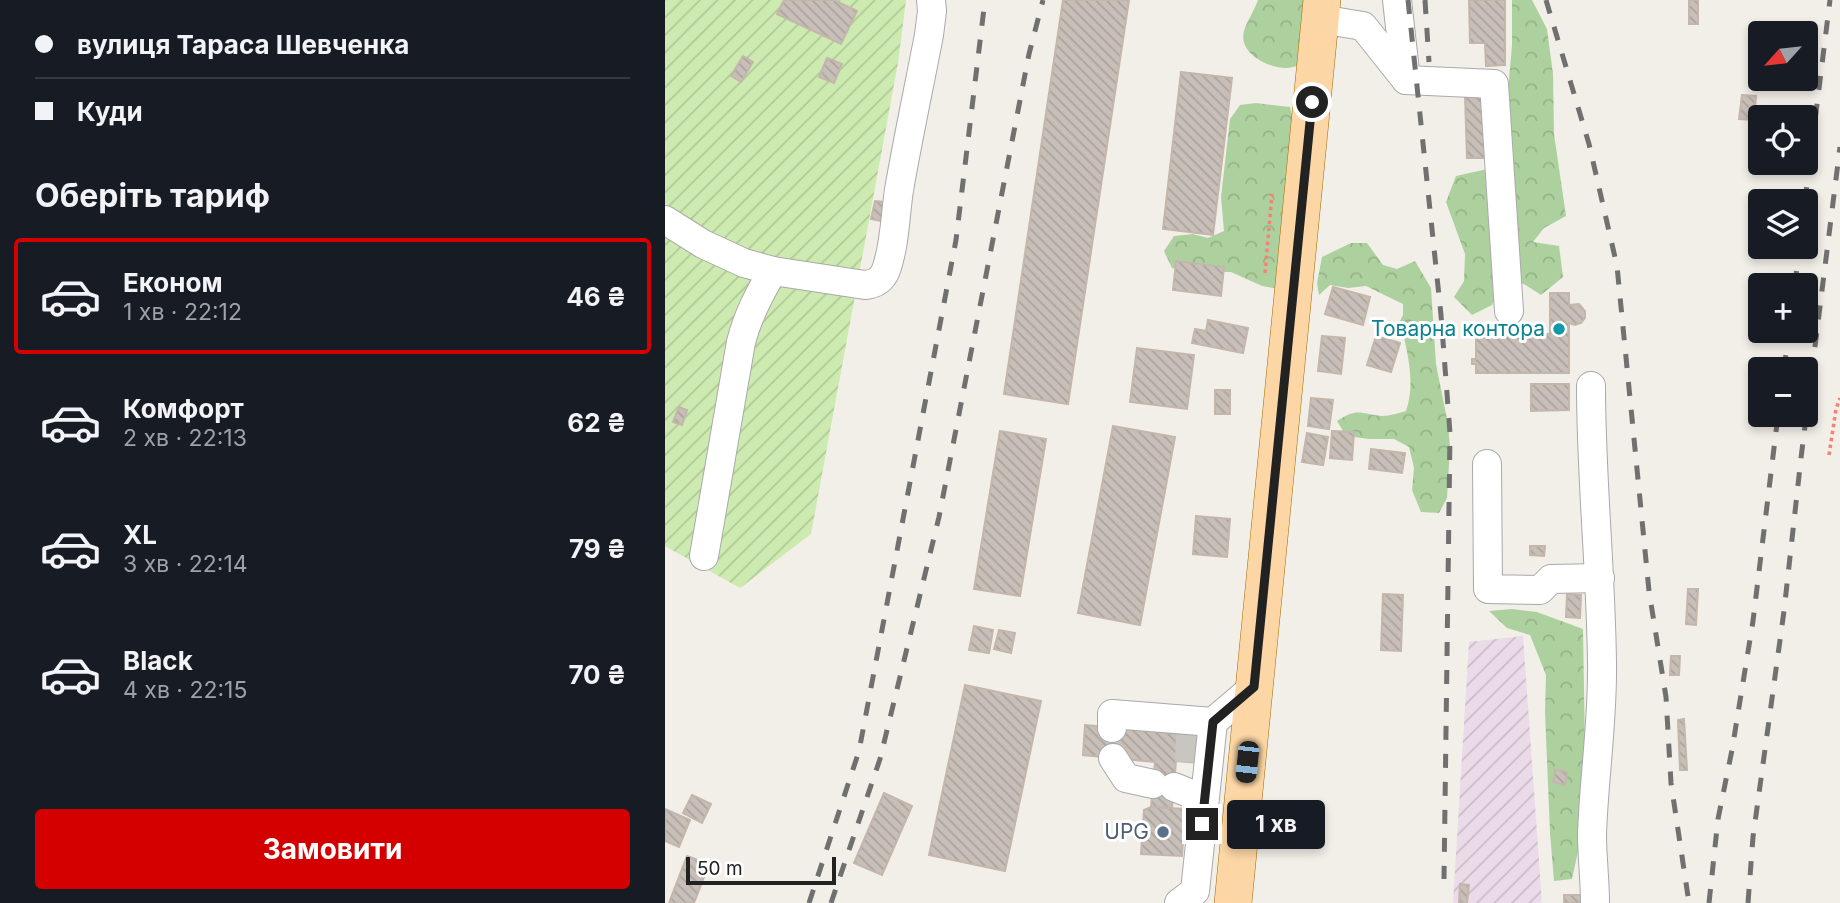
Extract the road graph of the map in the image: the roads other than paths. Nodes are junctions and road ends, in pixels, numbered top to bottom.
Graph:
1 (931, 0) edge
2 (1398, 0) edge
3 (1321, 9) edge
4 (1406, 79) junction
5 (665, 220) edge
6 (773, 271) junction
7 (1509, 311) dead end
8 (1591, 386) dead end
9 (1487, 464) dead end
10 (704, 556) dead end
11 (1600, 578) junction
12 (1254, 687) junction
13 (1112, 728) dead end
14 (1196, 735) junction
15 (1112, 758) dead end
16 (1179, 791) junction
17 (1179, 903) edge
18 (1233, 903) edge
19 (1595, 903) edge

1 - 6 lane
2 - 4 lane
3 - 4 lane
3 - 12 main road
4 - 7 lane
5 - 6 lane
6 - 10 lane
8 - 11 lane
9 - 11 lane
11 - 19 lane
12 - 14 lane
12 - 18 main road
13 - 14 lane
14 - 16 lane
14 - 16 lane
15 - 16 lane
16 - 17 lane

